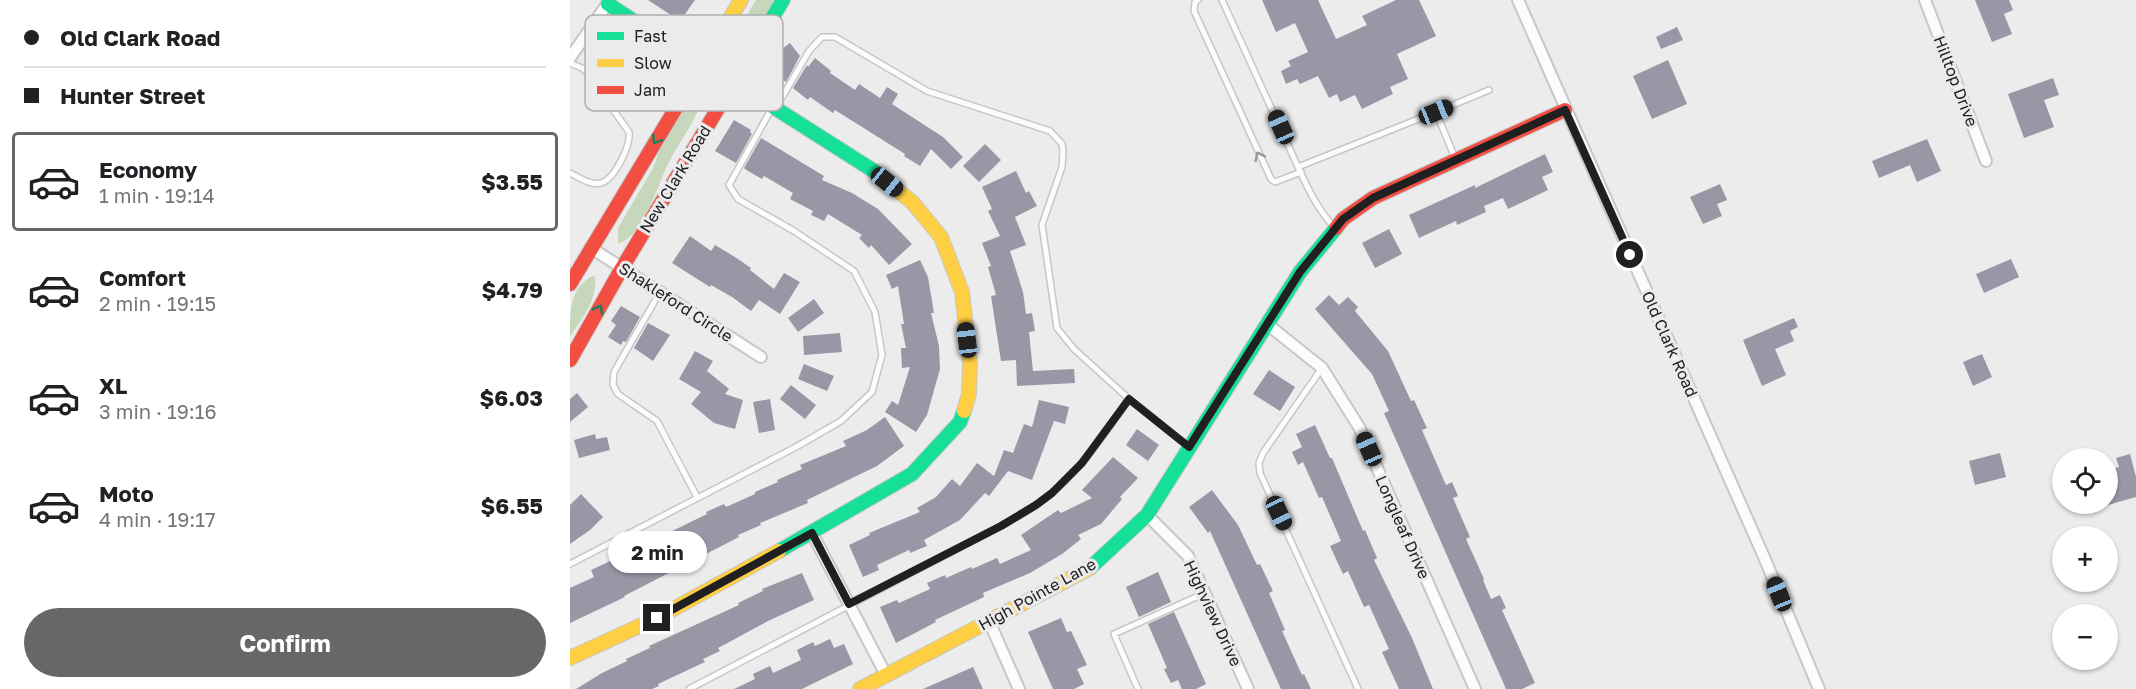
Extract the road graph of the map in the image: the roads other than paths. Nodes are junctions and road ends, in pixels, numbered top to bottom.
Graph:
1 (741, 0) edge
2 (783, 0) edge
3 (1198, 0) edge
4 (1222, 0) edge
5 (1518, 0) edge
6 (1925, 0) edge
7 (609, 2) edge
8 (600, 15) edge
9 (628, 15) edge
10 (732, 15) edge
11 (774, 15) edge
12 (585, 36) edge
13 (570, 58) edge
14 (570, 63) edge
15 (585, 70) edge
16 (1489, 90) dead end
17 (783, 93) edge
18 (1565, 110) junction
19 (613, 111) edge
20 (673, 111) edge
21 (717, 111) edge
22 (772, 111) edge
23 (780, 111) edge
24 (1436, 112) junction
25 (1456, 159) junction
26 (1986, 161) dead end
27 (1300, 170) junction
28 (570, 173) edge
29 (1335, 229) junction
30 (591, 248) junction
31 (622, 268) junction
32 (570, 284) edge
33 (660, 292) junction
34 (1267, 324) junction
35 (761, 357) dead end
36 (570, 360) edge
37 (1322, 368) junction
38 (1129, 399) junction
39 (1189, 447) junction
40 (697, 497) junction
41 (1146, 515) junction
42 (812, 533) junction
43 (570, 564) edge
44 (1205, 593) junction
45 (849, 604) junction
46 (989, 621) junction
47 (570, 658) edge
48 (886, 675) junction
49 (689, 689) edge
50 (860, 689) edge
51 (1019, 689) edge
52 (1138, 689) edge
53 (1248, 689) edge
54 (1358, 689) edge
55 (1475, 689) edge
56 (1819, 689) edge

1 - 10 street
2 - 11 street, New Clark Road
27 -> 3 lane
4 - 27 lane
5 - 18 street, Old Clark Road
6 - 26 street, Hilltop Drive
7 - 8 street
7 - 9 street
12 - 13 street
14 - 15 lane
16 - 24 lane
17 - 38 lane
18 - 25 street, High Pointe Lane
18 - 56 street, Old Clark Road
19 - 28 lane
20 -> 30 street
21 - 31 street, New Clark Road
22 - 40 lane
23 - 42 street
24 - 25 lane
24 - 27 lane
25 - 29 street, High Pointe Lane
27 - 29 lane
29 - 34 street, High Pointe Lane
30 - 31 street, Shakleford Circle
30 - 32 street
31 - 33 street, Shakleford Circle
36 -> 31 street, New Clark Road
33 - 35 street, Shakleford Circle
33 - 40 lane
34 - 37 street, Longleaf Drive
34 - 39 street, High Pointe Lane
37 - 54 lane
37 - 55 street, Longleaf Drive
38 - 39 lane
38 - 45 lane
39 - 41 street, High Pointe Lane
40 - 43 lane
41 - 44 street, Highview Drive
41 - 46 street, High Pointe Lane
42 - 45 street
42 - 47 street
44 - 52 lane
44 - 53 street, Highview Drive
45 - 48 street
45 - 49 lane
46 - 48 street, High Pointe Lane
46 - 51 street
48 - 50 street, High Pointe Lane

